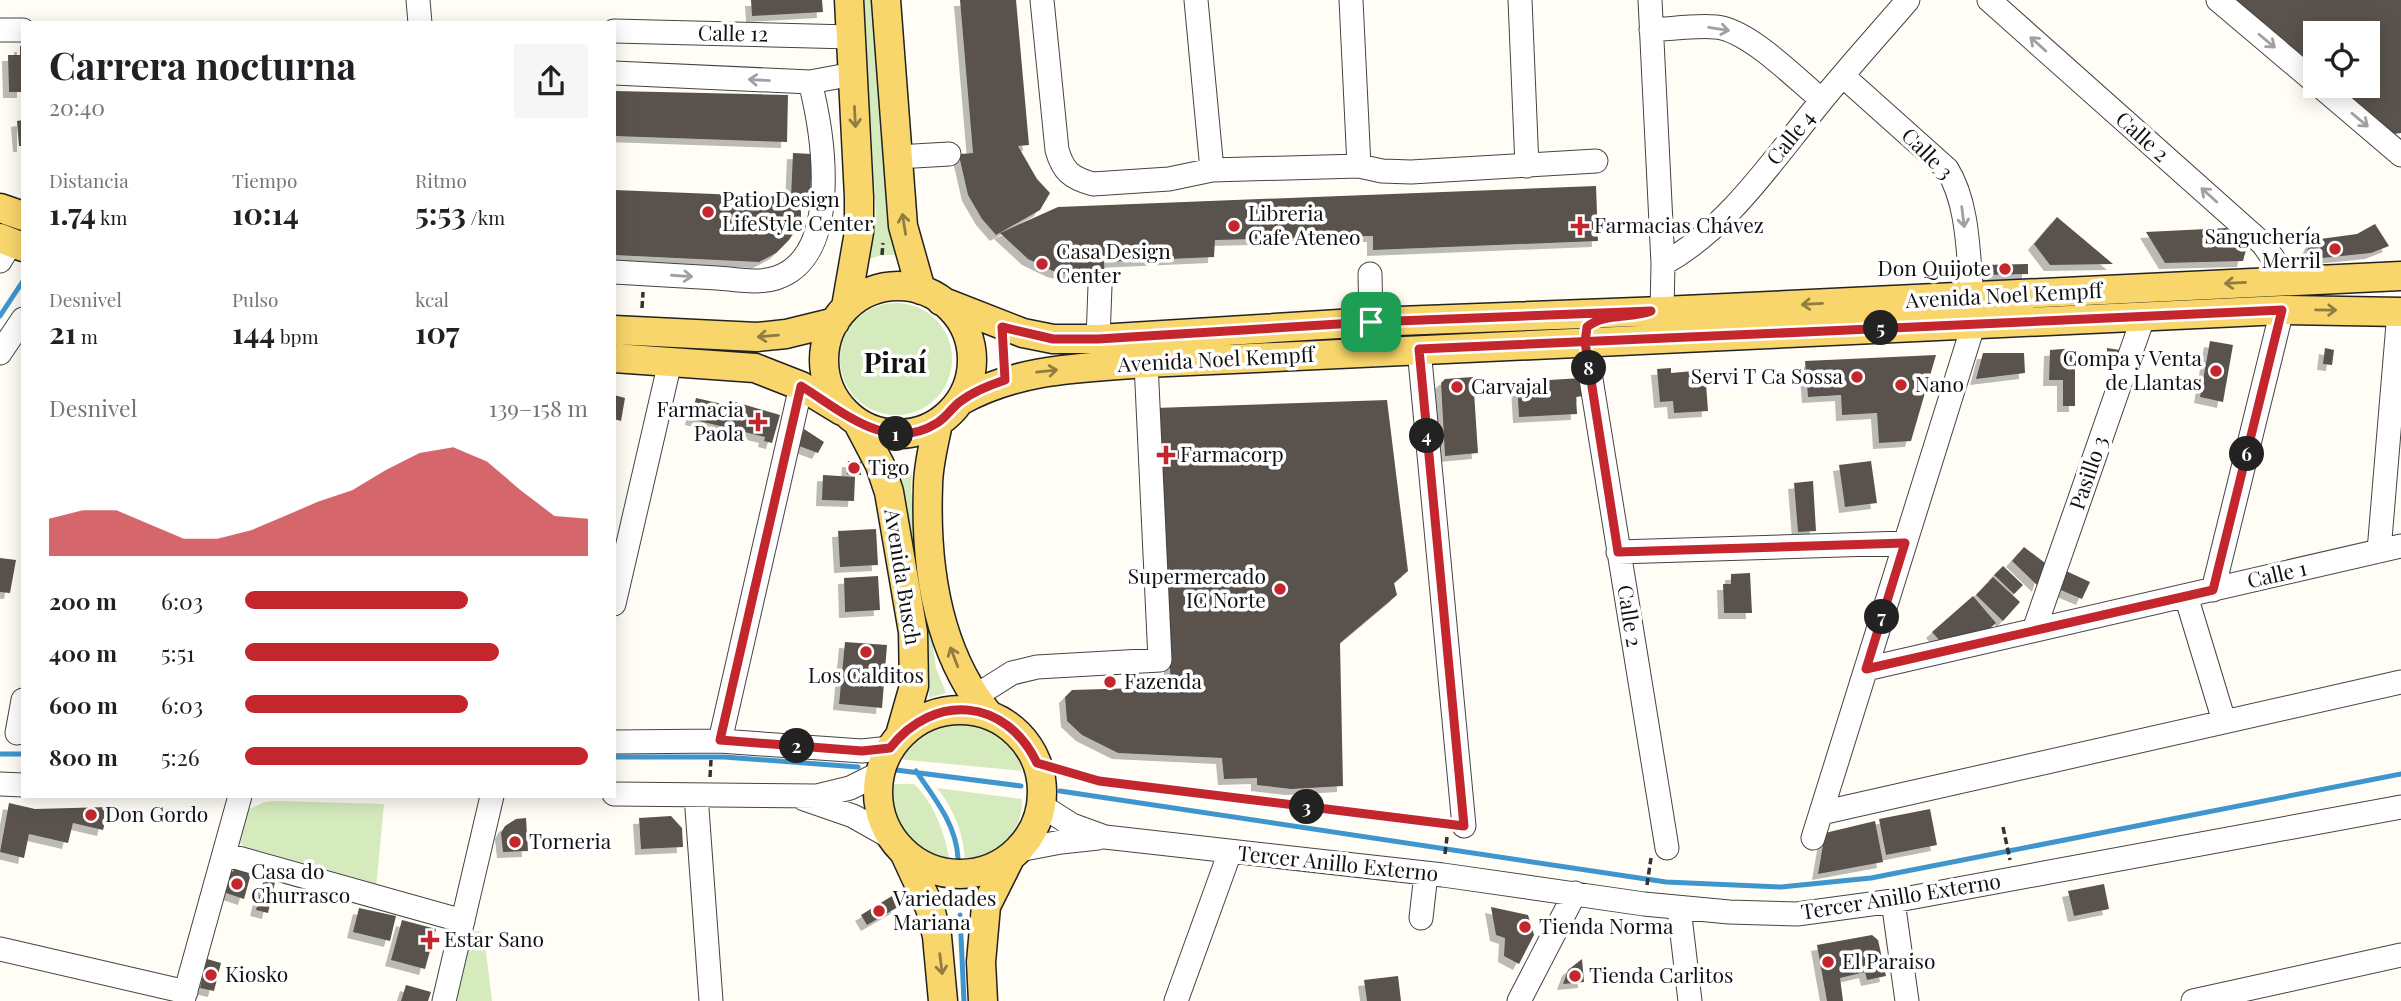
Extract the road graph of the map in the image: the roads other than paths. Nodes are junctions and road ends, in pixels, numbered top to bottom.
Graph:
1 (418, 0) edge
2 (849, 0) edge
3 (886, 0) edge
4 (1042, 0) edge
5 (1196, 0) edge
6 (1351, 0) edge
7 (1520, 0) edge
8 (1650, 0) edge
9 (1909, 0) edge
10 (1989, 0) edge
11 (2218, 0) edge
12 (420, 21) edge
13 (0, 30) edge
14 (21, 30) edge
15 (1651, 30) junction
16 (616, 31) edge
17 (851, 37) junction
18 (2303, 72) edge
19 (616, 73) edge
20 (853, 74) junction
21 (1843, 76) junction
22 (810, 82) junction
23 (2334, 98) edge
24 (1822, 100) junction
25 (949, 154) dead end
26 (2401, 155) edge
27 (897, 157) junction
28 (1596, 162) dead end
29 (1359, 166) junction
30 (1527, 166) junction
31 (1212, 170) junction
32 (0, 208) edge
33 (21, 215) edge
34 (1663, 264) junction
35 (616, 272) edge
36 (1370, 274) dead end
37 (2401, 276) edge
38 (2288, 280) junction
39 (1100, 286) dead end
40 (931, 295) junction
41 (1973, 310) junction
42 (2282, 310) junction
43 (1657, 311) junction
44 (2400, 312) edge
45 (841, 314) junction
46 (2144, 315) junction
47 (1525, 316) junction
48 (21, 322) edge
49 (1371, 322) junction
50 (616, 330) edge
51 (1098, 339) junction
52 (1585, 342) junction
53 (1460, 347) junction
54 (1419, 349) junction
55 (0, 353) edge
56 (616, 358) edge
57 (670, 362) junction
58 (1146, 363) junction
59 (801, 386) junction
60 (960, 401) junction
61 (852, 418) junction
62 (938, 423) junction
63 (1905, 543) junction
64 (2390, 549) edge
65 (1618, 552) junction
66 (2213, 590) junction
67 (616, 595) edge
68 (2186, 596) junction
69 (2034, 631) junction
70 (1866, 669) junction
71 (2401, 682) edge
72 (982, 706) junction
73 (21, 707) edge
74 (2224, 721) junction
75 (13, 733) edge
76 (720, 740) junction
77 (616, 742) edge
78 (890, 752) junction
79 (0, 784) edge
80 (21, 785) edge
81 (616, 793) edge
82 (696, 795) junction
83 (794, 796) junction
84 (239, 798) edge
85 (492, 798) edge
86 (1042, 806) junction
87 (2401, 807) edge
88 (1821, 813) junction
89 (1456, 828) road end
90 (1105, 837) junction
91 (1814, 838) dead end
92 (899, 846) junction
93 (1667, 848) dead end
94 (1230, 852) junction
95 (224, 854) junction
96 (1014, 854) junction
97 (1426, 874) junction
98 (1575, 893) junction
99 (1893, 901) junction
100 (1679, 908) junction
101 (1421, 918) dead end
102 (463, 921) junction
103 (0, 949) edge
104 (2401, 955) edge
105 (184, 996) edge
106 (444, 1001) edge
107 (711, 1001) edge
108 (943, 1001) edge
109 (983, 1001) edge
110 (1176, 1001) edge
111 (1519, 1001) edge
112 (1690, 1001) edge
113 (1907, 1001) edge
114 (2193, 1001) edge

1 - 12 street
2 - 17 main road
3 - 27 main road
4 - 31 street
5 - 31 street
6 - 29 street
7 - 30 street
8 - 15 street
9 - 21 street, Calle 4
38 -> 10 street, Calle 2
11 -> 18 street
13 - 14 street
15 -> 24 street
15 - 34 street
16 - 17 street, Calle 12
17 - 20 main road
22 -> 19 street
20 - 22 street
20 -> 45 main road
21 - 24 street, Calle 4
21 -> 41 street, Calle 3
35 -> 22 street
23 -> 26 street
24 - 34 street, Calle 4
25 - 27 street
40 -> 27 main road
28 - 30 street
29 - 30 street
29 - 31 street
32 - 33 main road
34 - 43 street
36 - 49 street
37 - 38 main road, Avenida Noel Kempff
38 -> 41 main road, Avenida Noel Kempff
39 - 51 street
40 - 45 main road
40 - 51 main road, Avenida Noel Kempff
40 - 60 main road
41 -> 43 main road, Avenida Noel Kempff
41 - 46 main road, Avenida Noel Kempff
41 - 52 main road, Avenida Noel Kempff
41 - 63 street
42 -> 44 main road, Avenida Noel Kempff
42 - 46 main road, Avenida Noel Kempff
42 - 66 street
43 - 47 main road, Avenida Noel Kempff
43 - 52 main road
44 - 64 street
45 -> 50 main road
45 - 61 main road
46 - 69 street, Pasillo 3
47 - 49 main road, Avenida Noel Kempff
47 - 53 main road
48 - 55 street
49 - 51 main road, Avenida Noel Kempff
52 - 53 main road, Avenida Noel Kempff
52 - 65 street, Calle 2
53 - 54 main road, Avenida Noel Kempff
54 - 58 main road, Avenida Noel Kempff
54 - 89 street
56 - 57 main road
57 - 59 main road
57 - 67 street
60 -> 58 main road, Avenida Noel Kempff
58 - 72 street
59 - 61 main road
59 - 76 street
60 - 62 main road
61 - 62 main road
61 - 78 main road, Avenida Busch
72 -> 62 main road, Avenida Busch
63 - 65 street
63 - 70 street
64 - 66 street, Calle 1
65 - 93 street, Calle 2
66 - 68 street, Calle 1
68 - 69 street, Calle 1
68 - 74 street
69 - 70 street, Calle 1
70 - 88 street
71 - 74 street
72 - 78 main road
72 - 86 main road
73 - 75 street
74 - 88 street
76 - 77 street
76 - 78 street
78 - 83 street
78 - 92 main road
79 - 80 street
81 - 82 street
82 - 83 street
82 - 107 street
83 - 92 street
84 - 95 street
85 - 102 street
86 - 90 street, Tercer Anillo Externo
86 - 96 main road
87 - 99 street, Tercer Anillo Externo
88 - 91 street
90 - 94 street, Tercer Anillo Externo
90 - 96 street, Tercer Anillo Externo
92 - 96 main road
92 -> 108 main road
94 - 97 street, Tercer Anillo Externo
94 - 110 street
95 - 102 street
95 - 105 street
96 - 109 main road
97 - 98 street, Tercer Anillo Externo
97 - 101 street
98 - 100 street, Tercer Anillo Externo
98 - 111 street
99 - 100 street, Tercer Anillo Externo
99 - 113 street
100 - 112 street
102 - 106 street
103 - 105 street
104 - 114 street

